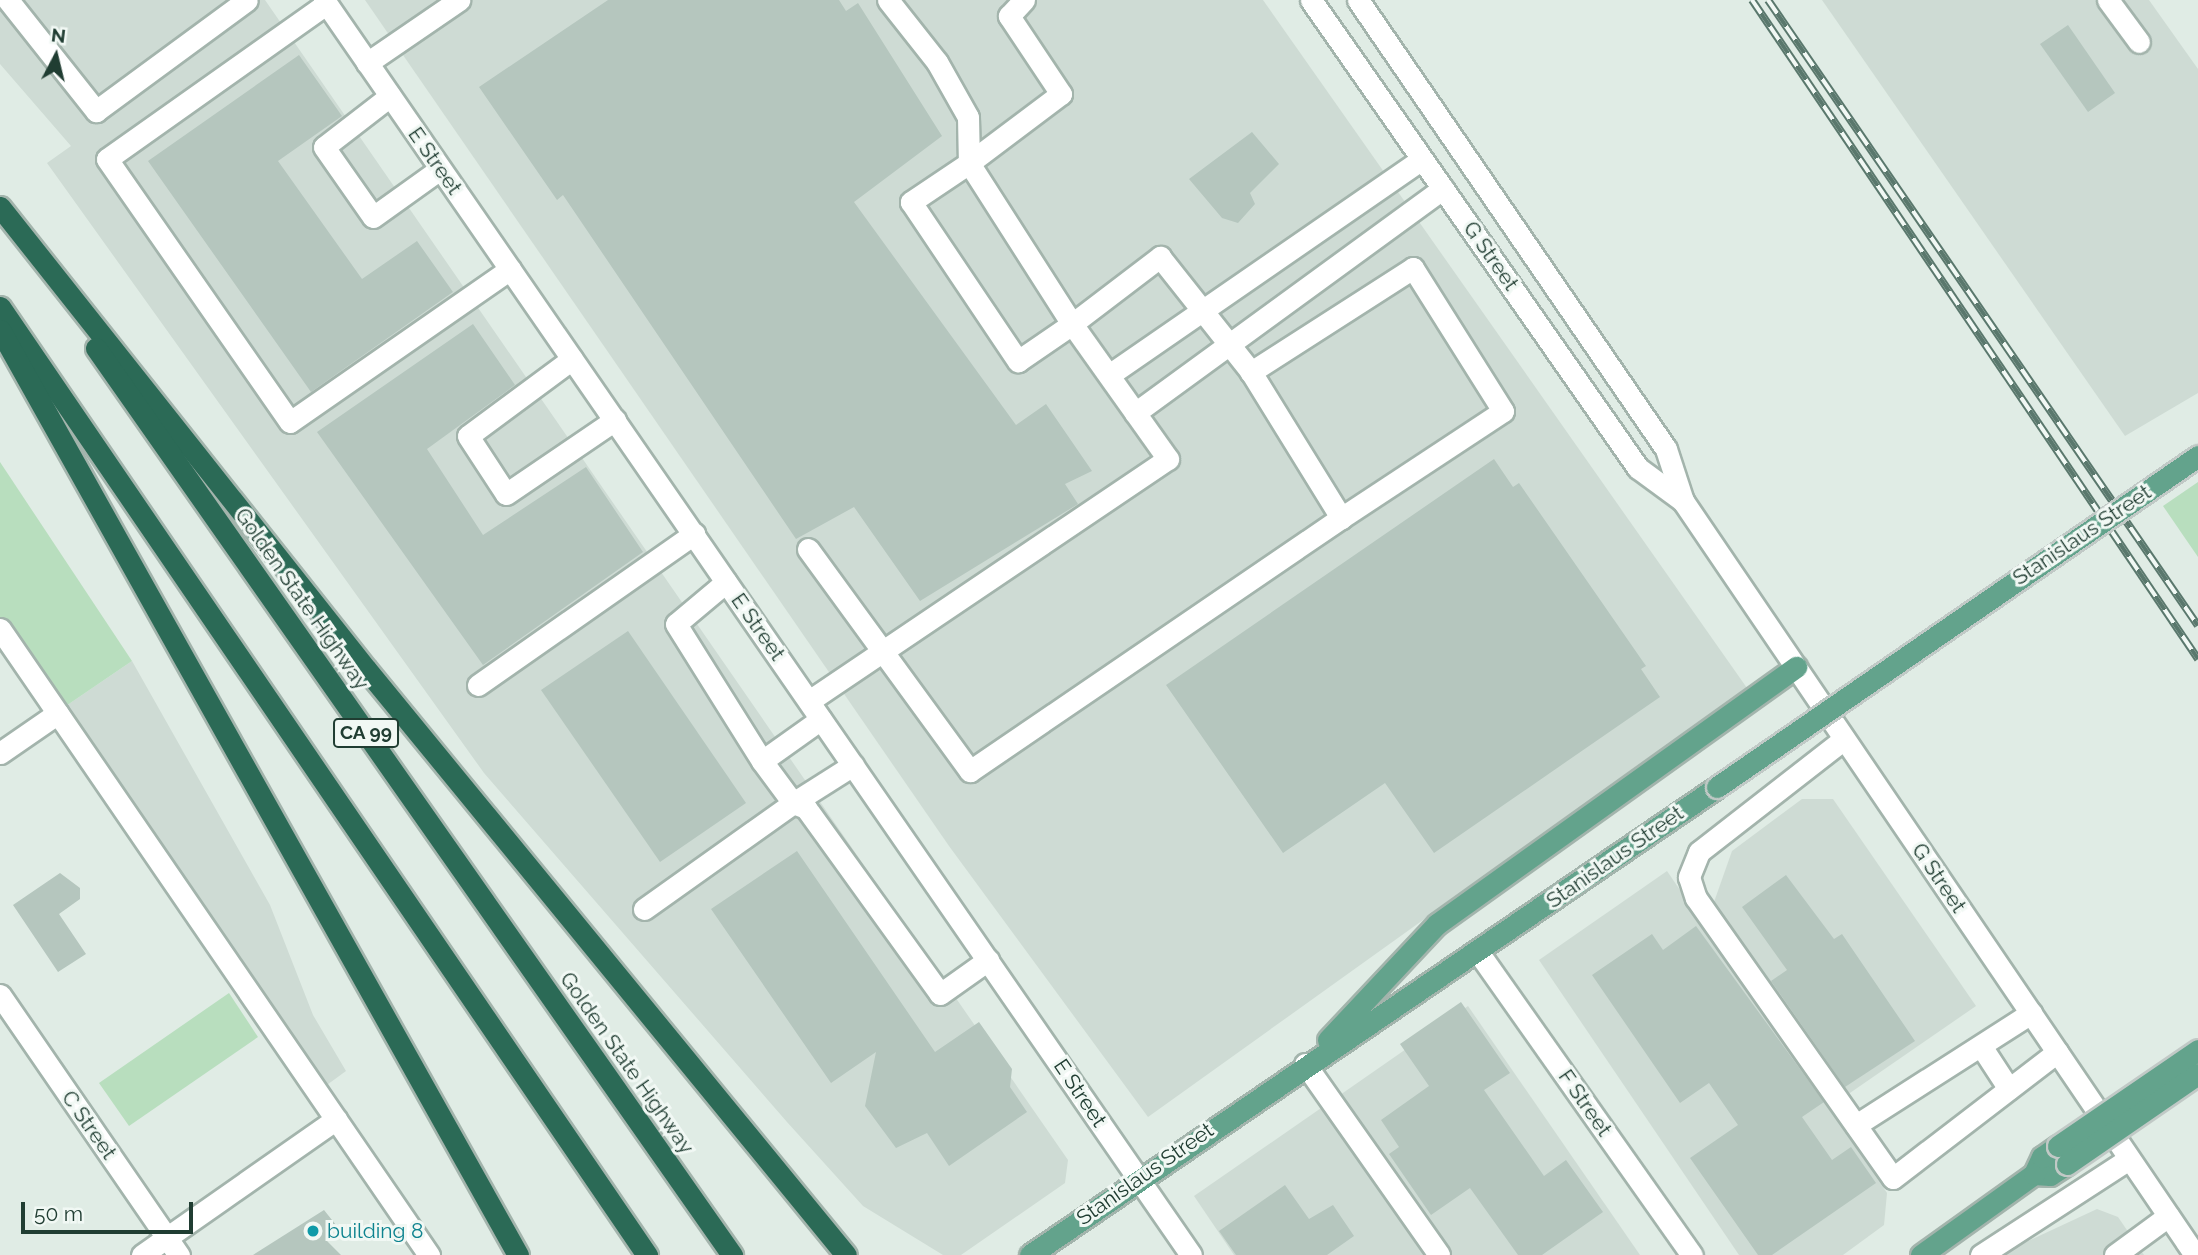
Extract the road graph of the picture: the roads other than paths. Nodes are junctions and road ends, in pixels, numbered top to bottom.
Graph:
1 (8, 0) edge
2 (459, 0) edge
3 (888, 0) edge
4 (1024, 0) edge
5 (1311, 0) edge
6 (1358, 0) edge
7 (2108, 0) edge
8 (325, 2) edge
9 (236, 3) edge
10 (2139, 42) dead end
11 (367, 63) junction
12 (390, 96) junction
13 (1422, 159) junction
14 (970, 163) junction
15 (440, 169) junction
16 (1443, 188) junction
17 (0, 209) edge
18 (510, 269) junction
19 (0, 307) edge
20 (1204, 307) junction
21 (1072, 324) junction
22 (0, 330) edge
23 (1229, 344) junction
24 (572, 359) junction
25 (1251, 372) junction
26 (1109, 375) junction
27 (1135, 413) junction
28 (615, 420) junction
29 (2198, 456) edge
30 (1683, 500) junction
31 (1341, 518) junction
32 (694, 534) junction
33 (808, 549) dead end
34 (726, 582) junction
35 (0, 629) edge
36 (884, 650) junction
37 (1796, 667) junction
38 (478, 685) dead end
39 (815, 710) junction
40 (58, 713) junction
41 (1844, 739) junction
42 (0, 753) edge
43 (762, 761) junction
44 (853, 765) junction
45 (793, 803) junction
46 (644, 909) dead end
47 (1478, 952) junction
48 (988, 960) junction
49 (0, 995) edge
50 (2031, 1013) junction
51 (1980, 1046) junction
52 (2198, 1050) edge
53 (2057, 1052) junction
54 (1305, 1064) junction
55 (2198, 1074) edge
56 (2008, 1089) junction
57 (336, 1119) junction
58 (1856, 1125) junction
59 (2062, 1155) junction
60 (2129, 1159) junction
61 (1137, 1178) junction
62 (2168, 1216) junction
63 (173, 1246) edge
64 (142, 1255) edge
65 (429, 1255) edge
66 (518, 1255) edge
67 (648, 1255) edge
68 (732, 1255) edge
69 (846, 1255) edge
70 (1030, 1255) edge
71 (1191, 1255) edge
72 (1439, 1255) edge
73 (1692, 1255) edge
74 (1921, 1255) edge
75 (1981, 1255) edge
76 (2115, 1255) edge
77 (2195, 1255) edge

1 - 9 street
2 - 11 street
3 - 14 street
4 - 14 street
5 - 13 street, G Street
6 - 30 street, G Street
7 - 10 street
8 - 11 street, E Street
8 - 18 street
11 - 12 street, E Street
12 - 15 street, E Street
12 - 15 street
13 - 16 street, G Street
13 - 20 street
14 - 21 street
14 - 21 street
15 - 18 street, E Street
16 - 23 street
16 - 30 street, G Street
17 - 68 highway, Golden State Highway / CA 99
17 - 69 highway
18 - 24 street, E Street
19 - 67 highway, CA 99
20 - 21 street
20 - 23 street
20 - 26 street
21 - 26 street
22 - 66 highway
23 - 25 street
23 - 27 street
24 - 28 street, E Street
24 - 28 street
25 - 31 street
25 - 31 street
26 - 27 street
27 - 36 street
28 - 32 street, E Street
29 - 47 main road, Stanislaus Street, bridge
30 - 37 street, G Street
31 - 36 street
32 - 34 street, E Street
32 - 38 street
33 - 36 street
34 - 39 street, E Street
34 - 43 street
35 - 40 street
36 - 39 street
37 - 41 street, G Street
37 - 54 main road
39 - 43 street
39 - 44 street, E Street
40 - 42 street
40 - 57 street
41 - 50 street, G Street
41 - 58 street
43 - 45 street
44 - 45 street
44 - 48 street, E Street
45 - 46 street
45 - 48 street
47 - 54 main road, Stanislaus Street
47 - 73 street, F Street
48 - 61 street, E Street
49 - 63 street, C Street
50 - 51 street
50 - 53 street, G Street
51 - 56 street
51 - 58 street
52 - 59 main road, bridge
53 - 56 street
53 - 60 street, G Street
54 - 61 main road, Stanislaus Street
54 - 72 street
55 - 59 main road, bridge
56 - 58 street
57 - 63 street
57 - 65 street
59 - 74 main road
60 - 62 street, G Street
60 - 75 street
61 - 70 main road, Stanislaus Street
61 - 71 street, E Street
62 - 76 street
62 - 77 street, G Street
63 - 64 street

